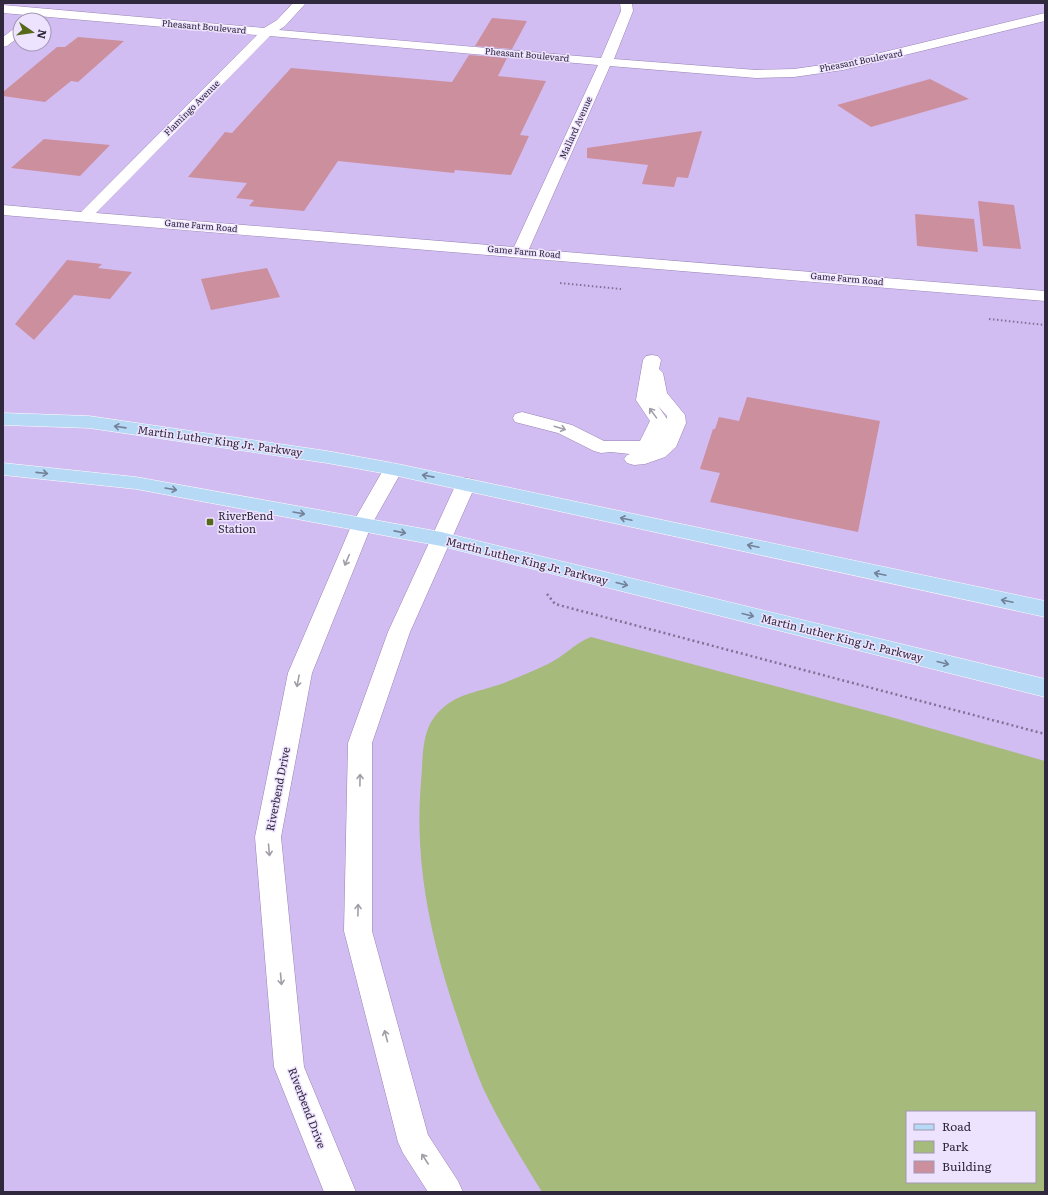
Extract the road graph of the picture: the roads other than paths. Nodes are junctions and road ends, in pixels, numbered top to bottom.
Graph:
1 (300, 3) edge
2 (626, 3) edge
3 (3, 9) edge
4 (34, 12) edge
5 (52, 14) edge
6 (1045, 17) edge
7 (267, 32) junction
8 (12, 36) edge
9 (3, 43) edge
10 (606, 62) junction
11 (3, 210) edge
12 (85, 216) junction
13 (520, 251) junction
14 (1045, 296) edge
15 (652, 360) dead end
16 (522, 418) dead end
17 (3, 419) edge
18 (3, 469) edge
19 (393, 469) junction
20 (466, 484) junction
21 (362, 524) junction
22 (440, 539) junction
23 (1045, 609) edge
24 (1045, 688) edge
25 (340, 1192) edge
26 (447, 1192) edge

1 - 7 street, Flamingo Avenue
2 - 10 street, Mallard Avenue
3 - 4 street, Pheasant Boulevard
5 - 7 street, Pheasant Boulevard
6 - 10 street, Pheasant Boulevard
7 - 10 street, Pheasant Boulevard
7 - 12 street, Flamingo Avenue
8 - 9 street
10 - 13 street, Mallard Avenue
11 - 12 street, Game Farm Road
12 - 13 street, Game Farm Road
13 - 14 street, Game Farm Road
16 -> 15 street
19 -> 17 main road, Martin Luther King Jr. Parkway
18 -> 21 main road, Martin Luther King Jr. Parkway
20 -> 19 main road, Martin Luther King Jr. Parkway
19 - 21 street, Riverbend Drive
20 - 22 street
23 -> 20 main road, Martin Luther King Jr. Parkway
21 -> 22 main road, Martin Luther King Jr. Parkway
21 -> 25 street, Riverbend Drive
22 -> 24 main road, Martin Luther King Jr. Parkway
26 -> 22 street

